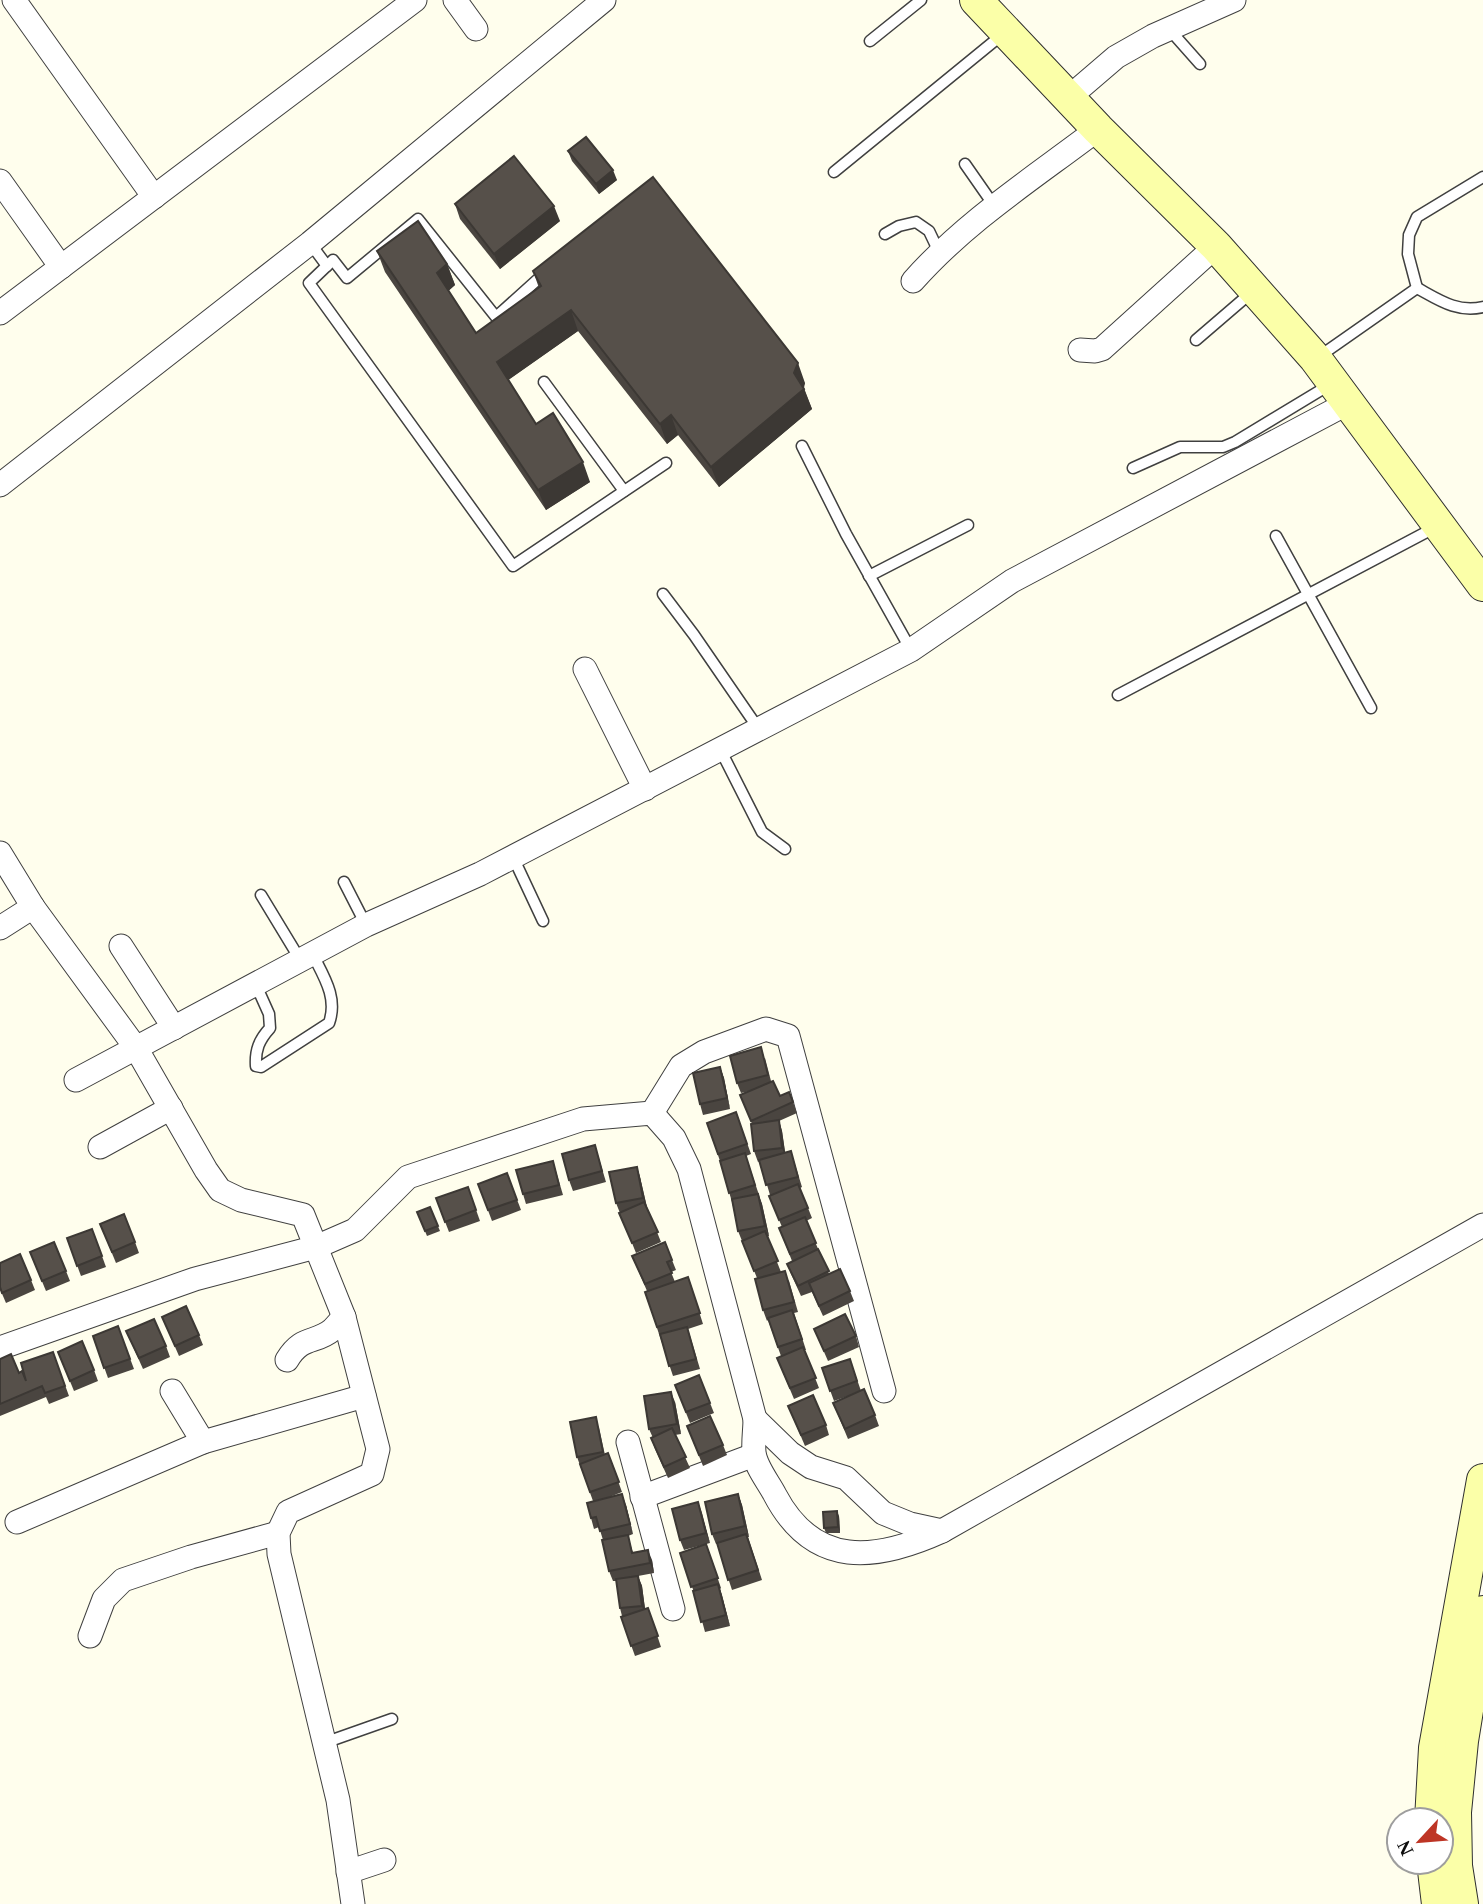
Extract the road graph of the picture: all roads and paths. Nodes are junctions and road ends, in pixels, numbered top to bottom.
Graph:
1 (14, 0) edge
2 (415, 0) edge
3 (455, 0) edge
4 (604, 0) edge
5 (921, 0) edge
6 (976, 0) edge
7 (999, 0) edge
8 (1234, 0) edge
9 (476, 29) dead end
10 (1169, 29) junction
11 (1006, 32) junction
12 (870, 41) dead end
13 (1200, 64) dead end
14 (1081, 87) junction
15 (1098, 129) junction
16 (965, 164) dead end
17 (834, 172) dead end
18 (1483, 177) edge
19 (0, 181) edge
20 (154, 197) junction
21 (995, 207) junction
22 (884, 234) dead end
23 (310, 243) junction
24 (1216, 246) junction
25 (939, 252) junction
26 (557, 261) edge
27 (327, 266) junction
28 (61, 267) junction
29 (913, 281) dead end
30 (1417, 288) junction
31 (1255, 289) junction
32 (1483, 307) edge
33 (0, 313) edge
34 (1196, 340) dead end
35 (1080, 350) dead end
36 (1328, 351) junction
37 (544, 382) dead end
38 (1341, 393) junction
39 (802, 446) dead end
40 (666, 463) dead end
41 (1133, 468) dead end
42 (0, 485) edge
43 (624, 491) junction
44 (968, 525) dead end
45 (1439, 526) junction
46 (1276, 536) dead end
47 (1483, 555) edge
48 (869, 576) junction
49 (1483, 585) edge
50 (663, 594) dead end
51 (1309, 595) junction
52 (911, 650) junction
53 (585, 669) dead end
54 (1118, 695) dead end
55 (1371, 708) dead end
56 (758, 728) junction
57 (720, 749) junction
58 (645, 789) junction
59 (785, 849) dead end
60 (0, 853) edge
61 (513, 857) junction
62 (344, 882) dead end
63 (261, 895) dead end
64 (33, 907) junction
65 (543, 922) dead end
66 (366, 925) junction
67 (0, 928) edge
68 (121, 946) dead end
69 (307, 958) junction
70 (256, 985) junction
71 (174, 1028) junction
72 (136, 1048) junction
73 (76, 1080) dead end
74 (171, 1108) junction
75 (652, 1113) junction
76 (100, 1147) dead end
77 (1483, 1225) edge
78 (316, 1247) junction
79 (344, 1317) junction
80 (0, 1349) edge
81 (287, 1360) dead end
82 (172, 1391) dead end
83 (884, 1391) dead end
84 (364, 1396) junction
85 (755, 1419) junction
86 (203, 1442) junction
87 (628, 1442) dead end
88 (754, 1455) junction
89 (1483, 1480) edge
90 (642, 1497) junction
91 (17, 1522) dead end
92 (942, 1531) junction
93 (278, 1533) junction
94 (673, 1609) dead end
95 (1483, 1612) edge
96 (90, 1636) dead end
97 (392, 1719) dead end
98 (324, 1743) junction
99 (1432, 1806) edge
100 (384, 1860) dead end
101 (348, 1872) junction
102 (1435, 1876) edge
103 (353, 1904) edge
104 (1438, 1904) edge
105 (1462, 1904) edge

1 - 20 street
2 - 20 street
3 - 9 street
4 - 23 street
5 - 12 lane
6 - 11 street
7 - 14 street
8 - 10 street
10 - 13 lane
10 - 14 street
11 - 15 street
11 - 17 lane
14 - 36 street
15 - 21 street
15 - 24 street
16 - 21 lane
18 - 30 lane
19 - 28 street
20 - 28 street
21 - 25 street
22 - 25 lane
23 - 27 lane
23 - 42 street
24 - 31 street
24 - 35 street
25 - 29 street
26 - 27 lane
27 - 43 lane
28 - 33 street
30 - 32 lane
30 - 36 lane
31 - 34 lane
31 - 38 street
36 - 47 street
37 - 43 lane
38 - 41 lane
38 - 45 street
38 - 52 street
39 - 48 lane
40 - 43 lane
44 - 48 lane
45 - 49 street
45 - 51 lane
46 - 51 lane
48 - 52 lane
50 - 56 lane
51 - 54 lane
51 - 55 lane
52 - 56 street
53 - 58 street
56 - 57 street
57 - 58 street
57 - 59 lane
58 - 61 street
60 - 64 street
61 - 65 lane
61 - 66 street
62 - 66 lane
63 - 69 lane
64 - 67 street
64 - 72 street
66 - 69 street
68 - 71 street
69 - 70 street
69 - 70 lane
70 - 71 street
71 - 72 street
72 - 73 street
72 - 74 street
74 - 76 street
74 - 78 street
75 - 78 street
75 - 83 street
75 - 85 street
77 - 92 street
78 - 79 street
78 - 80 street
79 - 81 street
79 - 84 street
82 - 86 street
84 - 86 street
84 - 93 street
85 - 88 street
85 - 92 street
86 - 91 street
87 - 90 street
88 - 90 street
88 - 92 street
89 - 99 street
90 - 94 street
93 - 96 street
93 - 98 street
95 - 105 street
97 - 98 lane
98 - 101 street
100 - 101 street
101 - 103 street
102 - 104 street

